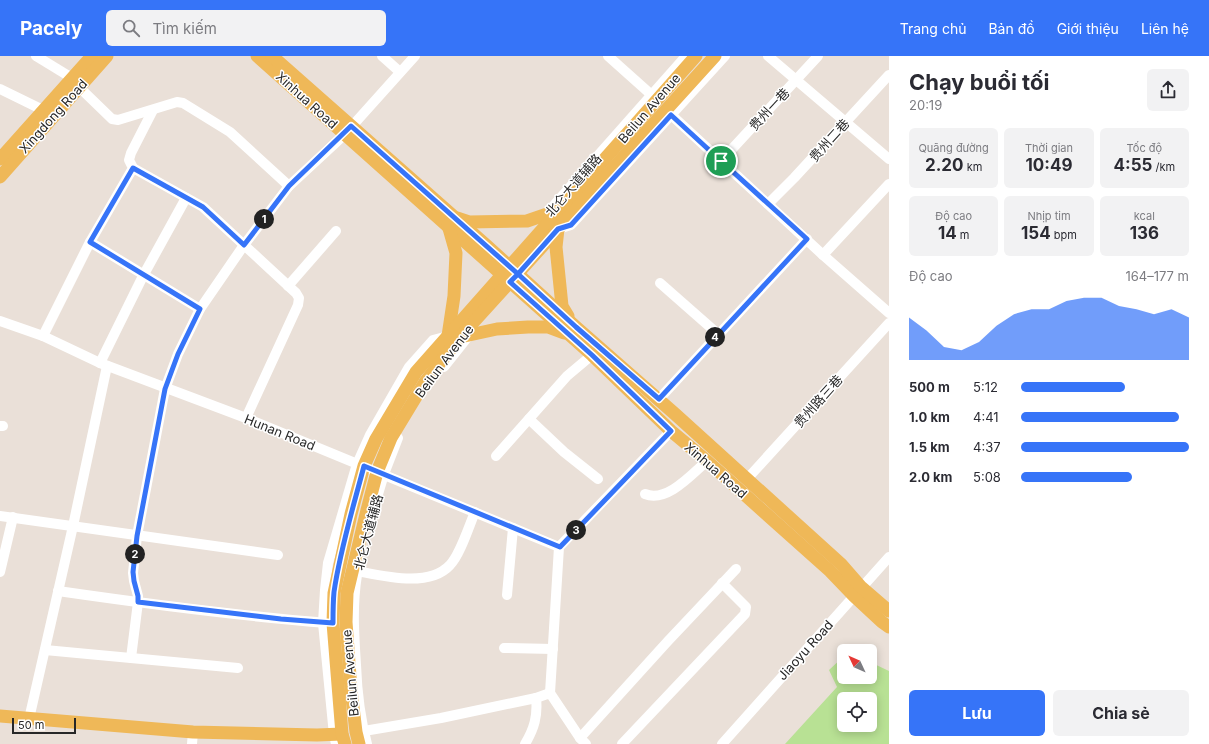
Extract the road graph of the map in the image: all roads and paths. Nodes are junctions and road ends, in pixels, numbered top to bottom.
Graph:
1 (36, 56) edge
2 (48, 56) edge
3 (92, 56) edge
4 (107, 56) edge
5 (257, 56) edge
6 (272, 56) edge
7 (382, 56) edge
8 (414, 56) edge
9 (608, 56) edge
10 (686, 56) edge
11 (696, 56) edge
12 (715, 56) edge
13 (725, 56) edge
14 (768, 56) edge
15 (818, 56) edge
16 (400, 72) junction
17 (889, 75) edge
18 (796, 79) junction
19 (75, 83) junction
20 (0, 89) edge
21 (654, 97) junction
22 (43, 110) junction
23 (153, 110) junction
24 (669, 113) junction
25 (846, 122) junction
26 (348, 130) junction
27 (0, 159) edge
28 (889, 159) edge
29 (721, 161) junction
30 (133, 168) junction
31 (0, 177) edge
32 (889, 184) edge
33 (289, 186) junction
34 (186, 198) junction
35 (768, 204) junction
36 (561, 210) junction
37 (546, 215) junction
38 (450, 221) junction
39 (558, 229) junction
40 (336, 231) dead end
41 (807, 239) junction
42 (90, 242) junction
43 (528, 244) junction
44 (244, 245) junction
45 (823, 255) junction
46 (510, 274) junction
47 (143, 276) junction
48 (660, 283) dead end
49 (288, 286) junction
50 (200, 309) junction
51 (889, 313) edge
52 (0, 321) edge
53 (889, 324) edge
54 (573, 331) junction
55 (718, 334) junction
56 (43, 336) junction
57 (459, 336) junction
58 (592, 355) junction
59 (104, 365) junction
60 (165, 389) junction
61 (659, 399) junction
62 (246, 418) junction
63 (528, 419) junction
64 (671, 431) junction
65 (496, 456) dead end
66 (708, 461) junction
67 (361, 465) junction
68 (381, 473) junction
69 (598, 479) dead end
70 (747, 479) junction
71 (645, 494) dead end
72 (475, 512) junction
73 (0, 516) edge
74 (13, 517) junction
75 (73, 526) junction
76 (513, 528) junction
77 (137, 536) junction
78 (560, 547) junction
79 (278, 555) dead end
80 (889, 557) edge
81 (736, 569) dead end
82 (355, 571) junction
83 (0, 572) edge
84 (722, 583) junction
85 (58, 590) junction
86 (857, 592) junction
87 (507, 595) dead end
88 (138, 602) junction
89 (889, 612) edge
90 (328, 623) junction
91 (889, 627) edge
92 (504, 648) dead end
93 (553, 649) junction
94 (45, 650) junction
95 (132, 658) junction
96 (238, 668) dead end
97 (550, 693) junction
98 (536, 698) junction
99 (0, 716) edge
100 (29, 719) junction
101 (359, 736) edge
102 (193, 738) edge
103 (339, 739) edge
104 (583, 741) edge
105 (530, 742) edge
106 (367, 744) edge
107 (622, 744) edge
108 (722, 744) edge

1 - 19 street
2 - 19 street
3 - 19 main road, Xingdong Road
4 - 19 main road, Xingdong Road
5 - 26 main road, Xinhua Road
6 - 26 main road, Xinhua Road
7 - 16 street
8 - 16 street
9 - 21 street
10 - 21 street, 北仑大道辅路
11 - 21 main road, Beilun Avenue
12 - 24 main road, Beilun Avenue
13 - 24 street
14 - 18 street
15 - 18 street, 贵州一巷
16 - 26 street
17 - 25 street, 贵州二巷
18 - 25 street
18 - 29 street, 贵州一巷
19 - 22 main road, Xingdong Road
19 - 23 street
19 - 31 main road, Xingdong Road
20 - 22 street
21 - 36 main road, Beilun Avenue
21 - 37 street, 北仑大道辅路
22 - 27 main road, Xingdong Road
23 - 30 street
23 - 33 street
24 - 29 street
24 - 39 main road, Beilun Avenue
25 - 28 street
25 - 35 street, 贵州二巷
26 - 33 street
26 - 38 main road, Xinhua Road
29 - 35 street
30 - 34 street
30 - 42 street
32 - 45 street
33 - 44 street
34 - 44 street
34 - 47 street
35 - 41 street
36 - 37 main road
36 - 43 main road, Beilun Avenue
37 - 38 main road
37 - 43 street, 北仑大道辅路
38 - 46 main road, Xinhua Road
38 - 57 main road
39 - 46 main road, Beilun Avenue
39 - 54 main road
40 - 49 street
41 - 45 street
41 - 55 street
42 - 47 street
42 - 56 street
43 - 46 main road, Beilun Avenue
44 - 49 street
44 - 50 street
45 - 51 street
46 - 54 main road, Xinhua Road
46 - 57 main road, Beilun Avenue
46 - 57 main road, Beilun Avenue
47 - 50 street
47 - 59 street
48 - 55 street
49 - 62 street
50 - 60 street
52 - 56 street, Hunan Road
53 - 70 street, 贵州路三巷
54 - 57 main road
54 - 58 main road, Xinhua Road
54 - 61 main road, Xinhua Road
55 - 61 street
56 - 59 street, Hunan Road
57 - 67 main road, Beilun Avenue
57 - 68 main road, Beilun Avenue
58 - 63 street
58 - 64 main road, Xinhua Road
59 - 60 street, Hunan Road
59 - 75 street
60 - 62 street, Hunan Road
60 - 77 street
61 - 70 main road, Xinhua Road
62 - 67 street, Hunan Road
63 - 65 street
63 - 69 street
64 - 66 main road, Xinhua Road
64 - 78 street
66 - 71 street
66 - 86 main road, Xinhua Road
67 - 68 street, Hunan Road
67 - 90 main road, Beilun Avenue
68 - 72 street, Hunan Road
68 - 82 main road, Beilun Avenue
70 - 86 main road, Xinhua Road
72 - 76 street, Hunan Road
72 - 82 street
73 - 74 street
74 - 75 street
74 - 83 street
75 - 77 street
75 - 85 street
76 - 78 street, Hunan Road
76 - 87 street
77 - 79 street
77 - 88 street
78 - 93 street
80 - 86 street, Jiaoyu Road
81 - 84 street
82 - 101 main road, Beilun Avenue
84 - 104 street
84 - 107 street
85 - 88 street
85 - 94 street
86 - 89 main road, Xinhua Road
86 - 91 main road, Xinhua Road
86 - 108 street, Jiaoyu Road
88 - 90 street
88 - 95 street
90 - 103 main road, Beilun Avenue
92 - 93 street
93 - 97 street
94 - 95 street
94 - 100 street
95 - 96 street
97 - 98 street
97 - 104 street
98 - 101 street
98 - 105 street
99 - 100 main road
100 - 102 main road
101 - 103 street
101 - 106 street
102 - 103 main road

